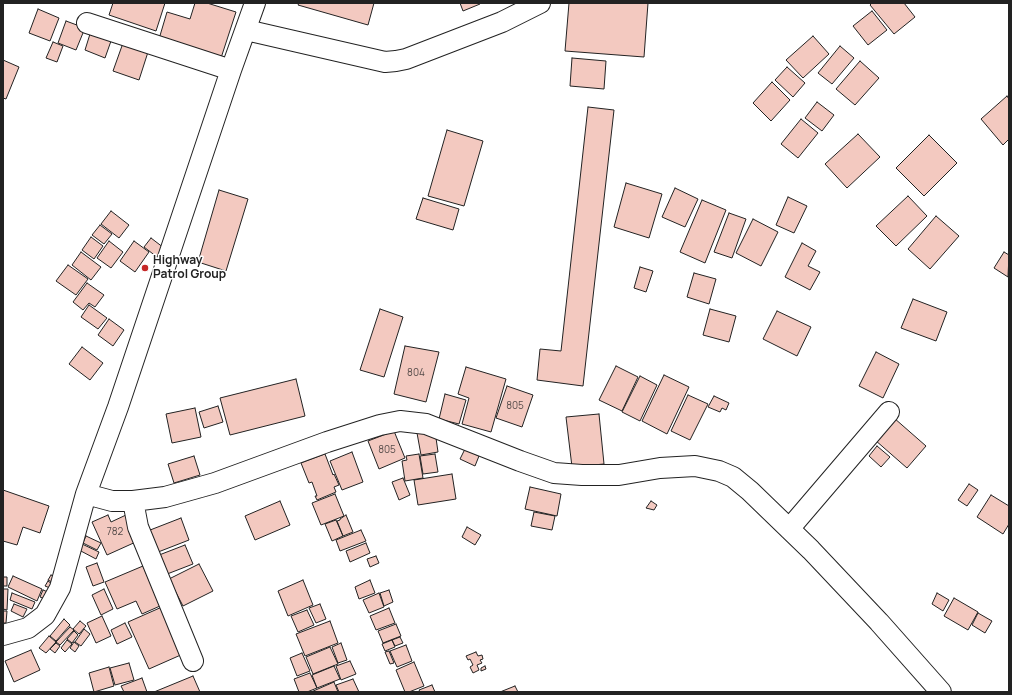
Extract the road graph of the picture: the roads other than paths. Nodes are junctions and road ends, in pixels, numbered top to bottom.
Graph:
1 (255, 3) edge
2 (540, 3) edge
3 (87, 23) dead end
4 (246, 30) junction
5 (231, 70) junction
6 (889, 412) dead end
7 (86, 494) junction
8 (132, 501) junction
9 (789, 529) junction
10 (3, 635) edge
11 (194, 661) dead end
12 (941, 692) edge

1 - 4 street
2 - 4 street
3 - 5 street
4 - 5 street
5 - 7 street
6 - 9 street
7 - 8 street
7 - 10 street
8 - 9 street
8 - 11 street
9 - 12 street

